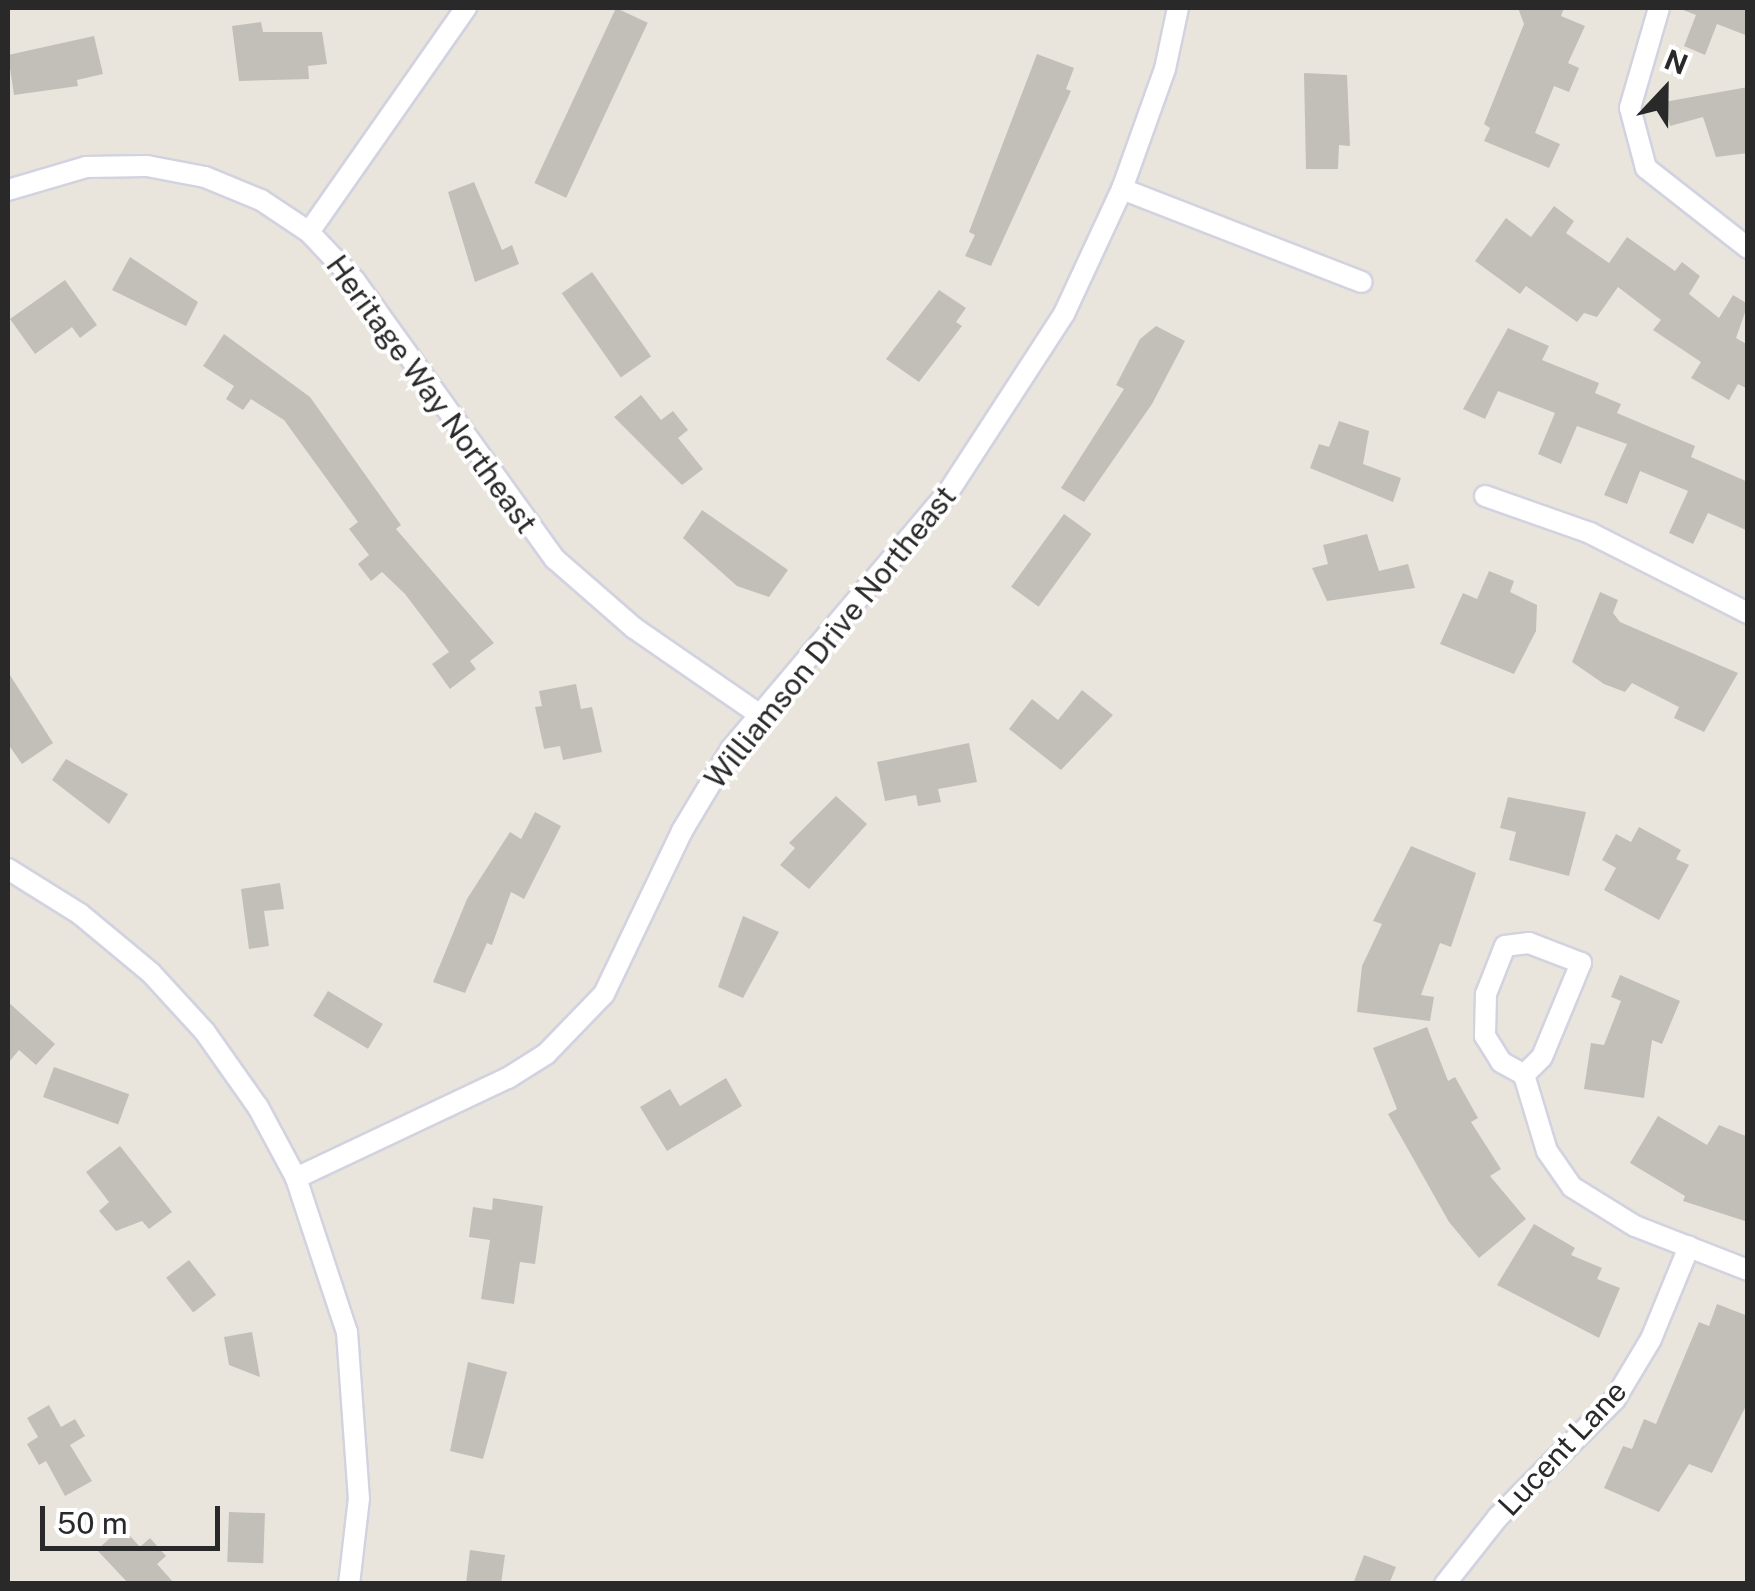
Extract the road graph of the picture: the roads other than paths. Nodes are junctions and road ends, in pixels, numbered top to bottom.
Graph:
1 (466, 8) edge
2 (1178, 8) edge
3 (1659, 8) edge
4 (1122, 189) junction
5 (8, 190) edge
6 (309, 232) junction
7 (1748, 248) edge
8 (1362, 282) dead end
9 (1485, 496) dead end
10 (1748, 614) edge
11 (760, 715) junction
12 (8, 869) edge
13 (1524, 1075) junction
14 (296, 1178) junction
15 (1689, 1247) junction
16 (1748, 1270) edge
17 (350, 1584) edge
18 (1445, 1584) edge

1 - 6 street
2 - 4 street, Williamson Drive Northeast
3 - 7 street
4 - 8 street
4 - 11 street, Williamson Drive Northeast
5 - 6 street, Heritage Way Northeast
6 - 11 street, Heritage Way Northeast
9 - 10 street
11 - 14 street, Williamson Drive Northeast
12 - 14 street
13 - 13 street
13 - 15 street
14 - 17 street
15 - 16 street
15 - 18 street, Lucent Lane

